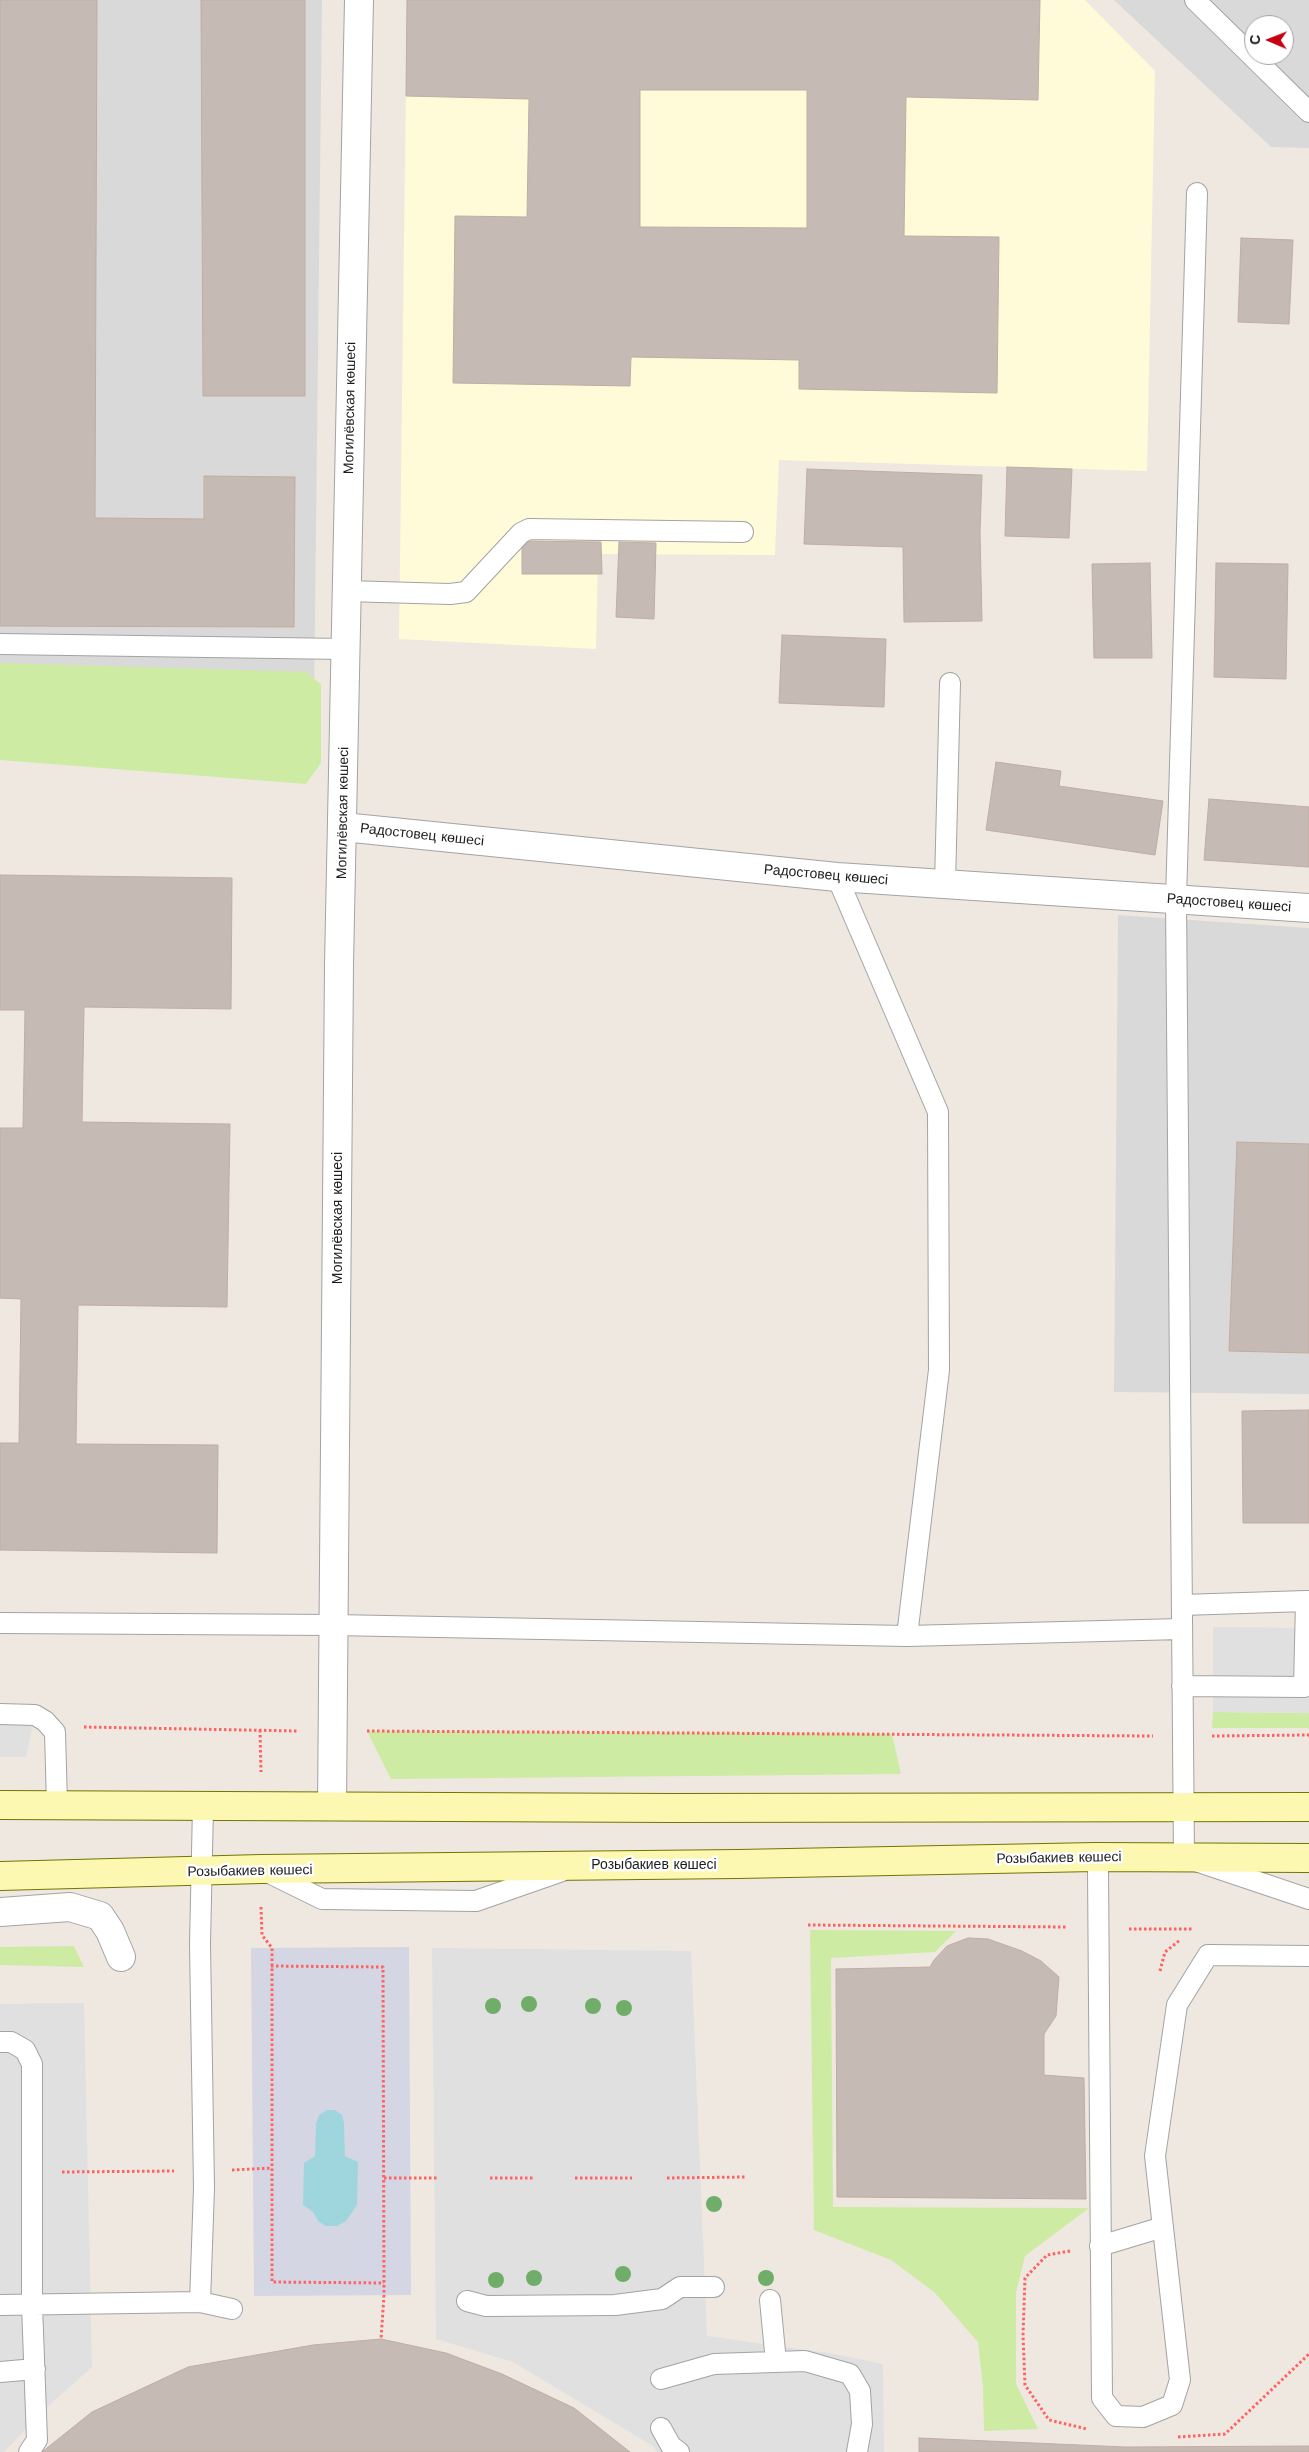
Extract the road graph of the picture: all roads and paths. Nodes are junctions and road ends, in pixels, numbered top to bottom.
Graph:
1 (359, 0) edge
2 (1195, 0) edge
3 (1309, 112) edge
4 (1197, 193) dead end
5 (743, 532) dead end
6 (346, 591) junction
7 (0, 644) edge
8 (345, 649) junction
9 (950, 683) dead end
10 (343, 827) junction
11 (838, 877) junction
12 (945, 884) junction
13 (1176, 900) junction
14 (1309, 908) edge
15 (1307, 1601) edge
16 (1182, 1605) junction
17 (0, 1623) edge
18 (334, 1625) junction
19 (1181, 1629) junction
20 (907, 1636) junction
21 (1182, 1686) junction
22 (0, 1714) edge
23 (74, 1726) dead end
24 (260, 1730) junction
25 (332, 1731) junction
26 (1183, 1736) junction
27 (1309, 1736) edge
28 (261, 1772) dead end
29 (0, 1805) edge
30 (57, 1805) junction
31 (332, 1806) junction
32 (1309, 1806) edge
33 (203, 1807) junction
34 (1184, 1807) junction
35 (1096, 1857) junction
36 (1184, 1857) junction
37 (1309, 1858) edge
38 (200, 1872) junction
39 (0, 1876) edge
40 (1309, 1899) edge
41 (261, 1907) dead end
42 (0, 1912) edge
43 (808, 1925) dead end
44 (1194, 1928) dead end
45 (1098, 1929) junction
46 (1309, 1956) edge
47 (121, 1957) dead end
48 (272, 1966) junction
49 (0, 2042) edge
50 (272, 2168) junction
51 (204, 2170) junction
52 (32, 2173) junction
53 (746, 2177) dead end
54 (384, 2178) junction
55 (439, 2178) dead end
56 (490, 2178) dead end
57 (533, 2178) dead end
58 (575, 2178) dead end
59 (632, 2178) dead end
60 (667, 2178) dead end
61 (1163, 2227) junction
62 (1100, 2246) junction
63 (384, 2283) junction
64 (714, 2287) dead end
65 (770, 2300) dead end
66 (200, 2302) junction
67 (467, 2302) dead end
68 (0, 2305) edge
69 (32, 2305) junction
70 (232, 2309) dead end
71 (381, 2339) dead end
72 (776, 2362) junction
73 (35, 2369) junction
74 (0, 2372) edge
75 (661, 2379) dead end
76 (1049, 2420) dead end
77 (661, 2428) dead end
78 (29, 2452) edge
79 (679, 2452) edge
80 (857, 2452) edge

1 - 6 street, Могилёвская көшесі
2 - 3 lane
4 - 13 lane
5 - 6 lane
6 - 8 street, Могилёвская көшесі
7 - 8 lane
8 - 10 street, Могилёвская көшесі
9 - 12 lane
10 - 11 street, Радостовец көшесі
10 - 18 street, Могилёвская көшесі
11 - 12 street, Радостовец көшесі
11 - 20 lane
12 - 13 street, Радостовец көшесі
13 - 14 street, Радостовец көшесі
13 - 16 lane
15 - 16 lane
15 - 21 lane
16 - 19 lane
17 - 18 lane
18 - 20 lane
18 - 25 street, Могилёвская көшесі
19 - 20 lane
19 - 21 lane
21 - 26 lane
22 - 30 lane
23 - 24 path
24 - 25 path
24 - 28 path
25 - 26 path
25 - 31 street, Могилёвская көшесі
26 - 27 path
26 - 34 lane
29 - 30 main road
30 - 33 main road
31 - 33 main road
31 - 34 main road
32 - 34 main road
33 - 38 lane
34 - 36 lane
35 - 36 main road, Розыбакиев көшесі
35 - 38 main road, Розыбакиев көшесі
35 - 45 lane
36 - 37 main road, Розыбакиев көшесі
36 - 40 lane
38 - 39 main road, Розыбакиев көшесі
38 - 51 lane
41 - 48 path
42 - 47 street
43 - 45 path
44 - 45 path
45 - 62 lane
46 - 61 lane
48 - 50 path
48 - 54 path
49 - 52 lane
50 - 51 path
50 - 63 path
51 - 52 path
51 - 66 lane
52 - 69 lane
53 - 60 path
54 - 55 path
54 - 63 path
56 - 57 path
58 - 59 path
61 - 62 lane
61 - 62 lane
62 - 76 path
63 - 71 path
64 - 67 lane
65 - 72 lane
66 - 69 lane
66 - 70 lane
68 - 69 lane
69 - 73 lane
72 - 75 lane
72 - 80 lane
73 - 74 lane
73 - 78 lane
77 - 79 lane

